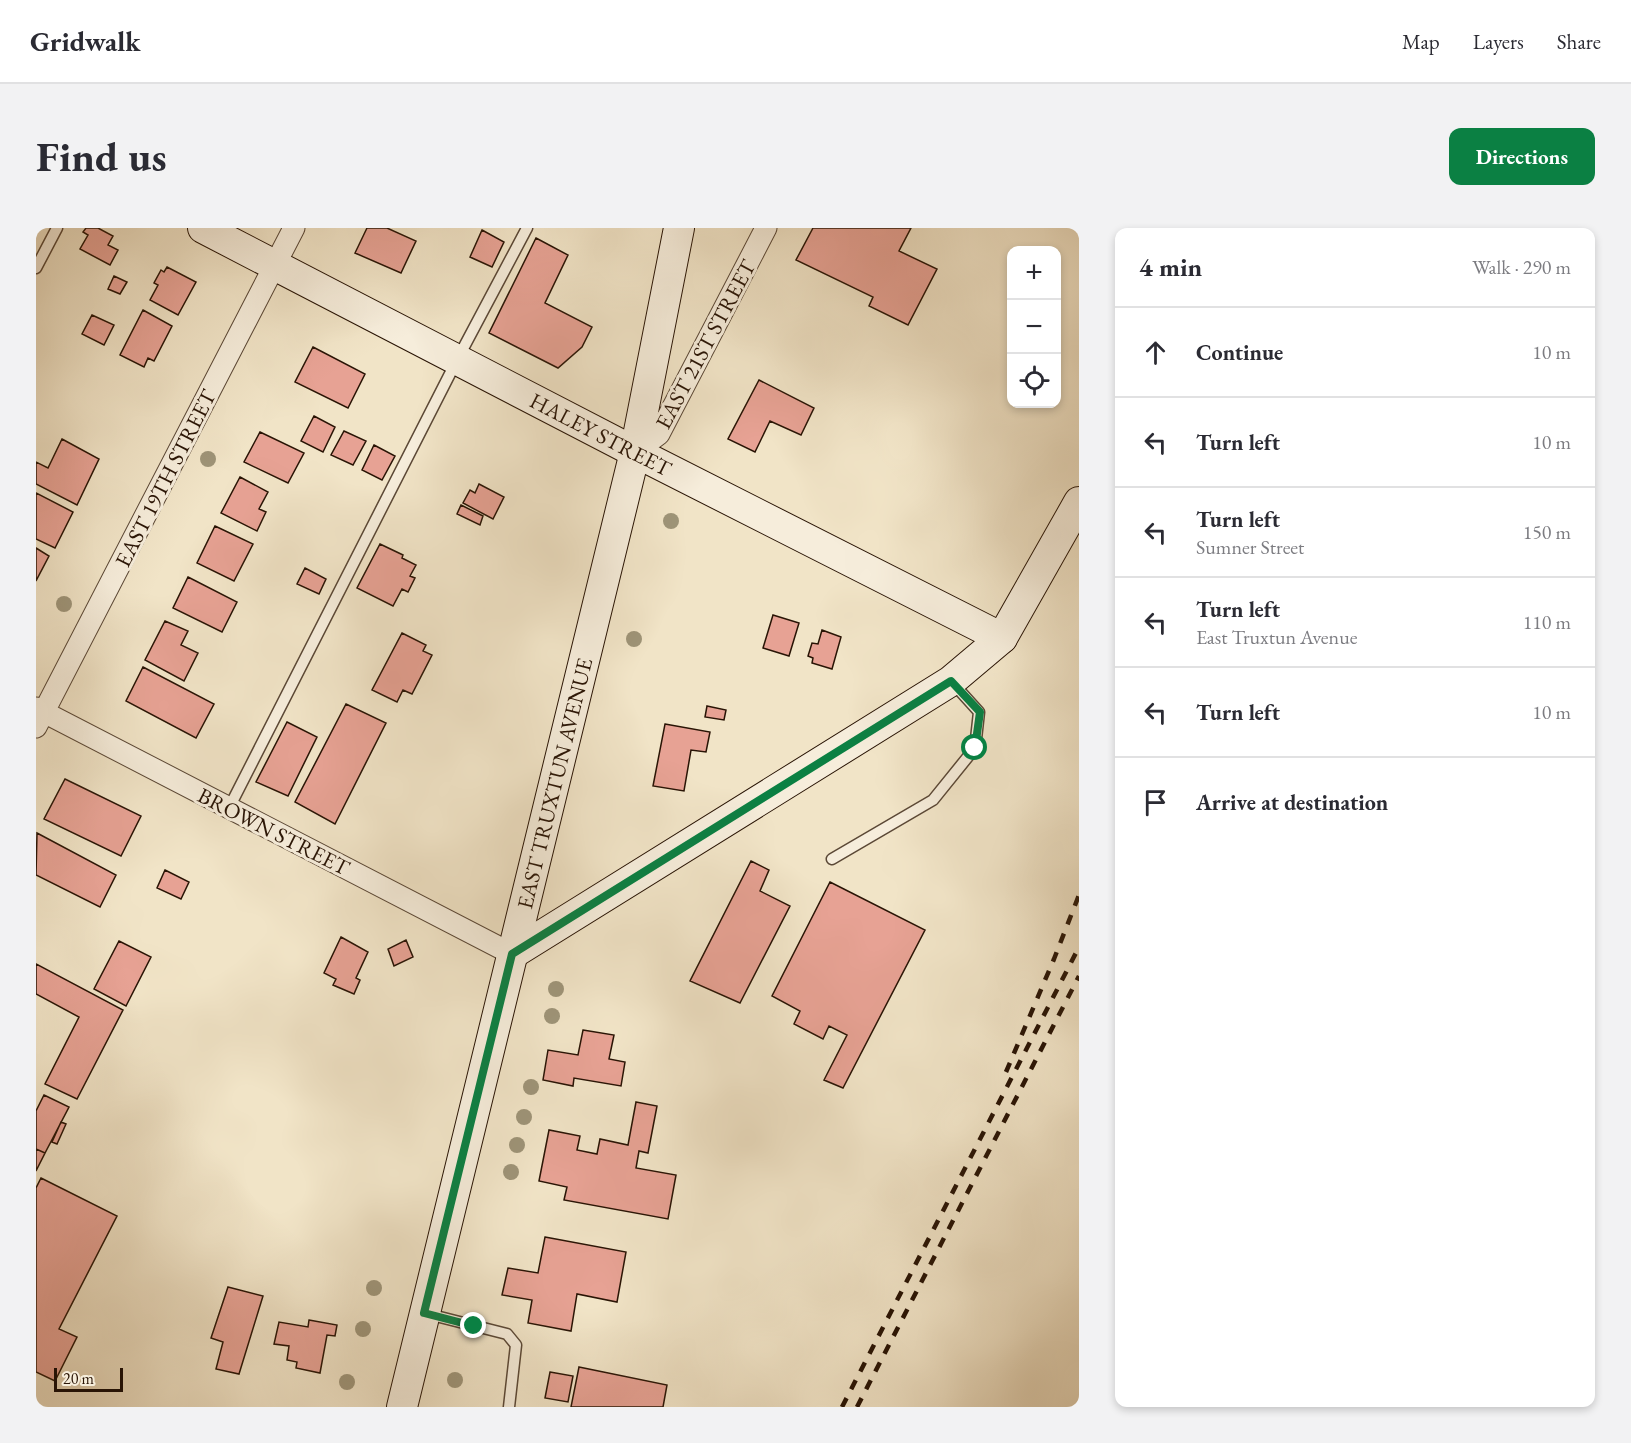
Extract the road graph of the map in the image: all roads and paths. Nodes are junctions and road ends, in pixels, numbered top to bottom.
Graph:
1 (57, 228) edge
2 (202, 228) edge
3 (294, 228) edge
4 (528, 228) edge
5 (679, 228) edge
6 (766, 228) edge
7 (274, 265) junction
8 (36, 268) edge
9 (457, 360) junction
10 (635, 452) junction
11 (1079, 502) edge
12 (1002, 638) junction
13 (951, 681) junction
14 (39, 716) edge
15 (229, 808) junction
16 (832, 859) dead end
17 (512, 954) junction
18 (424, 1313) junction
19 (402, 1407) edge
20 (509, 1407) edge

1 - 8 lane
2 - 7 street, HALEY STREET
3 - 7 street, EAST 19TH STREET
4 - 9 lane
5 - 10 street, EAST TRUXTUN AVENUE
6 - 10 street, EAST 21ST STREET
7 - 9 street, HALEY STREET
7 - 14 street, EAST 19TH STREET
9 - 10 street, HALEY STREET
9 - 15 lane
10 - 12 street, HALEY STREET
10 - 17 street, EAST TRUXTUN AVENUE
11 - 12 street
12 - 13 street
13 - 16 lane
13 - 17 street
14 - 15 street, BROWN STREET
15 - 17 street, BROWN STREET
17 - 18 street, EAST TRUXTUN AVENUE
18 - 19 street, EAST TRUXTUN AVENUE
18 - 20 lane

